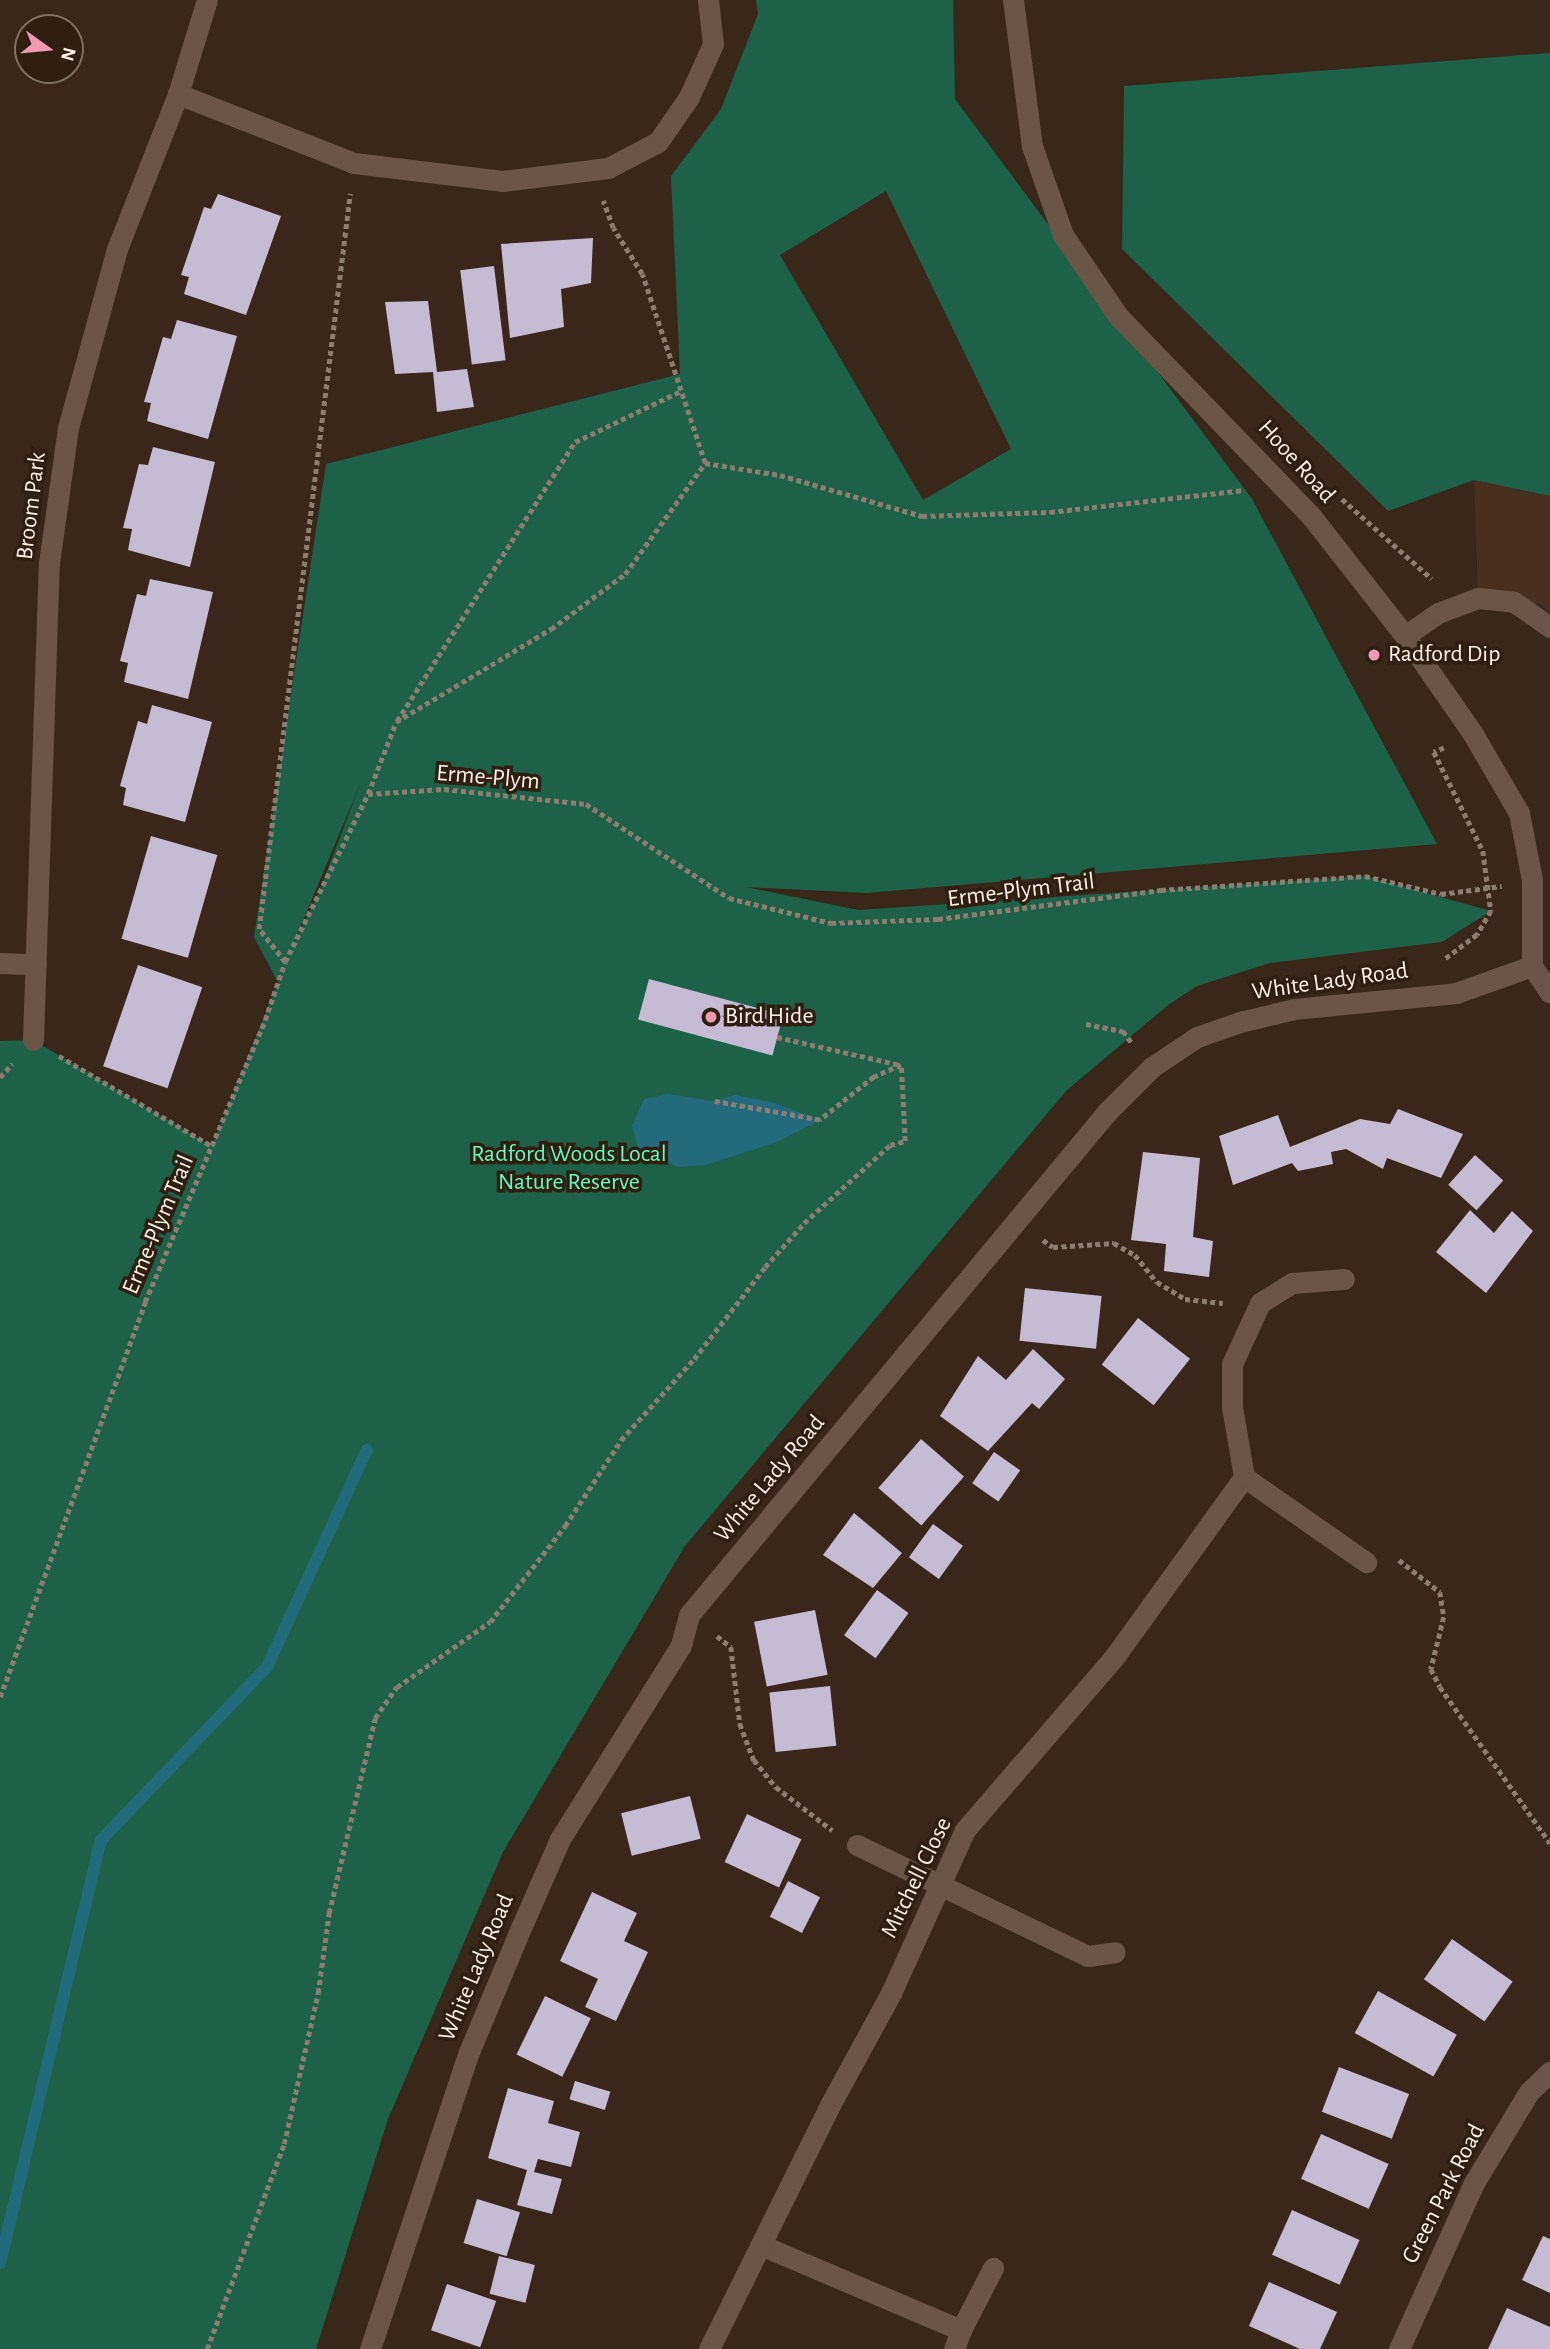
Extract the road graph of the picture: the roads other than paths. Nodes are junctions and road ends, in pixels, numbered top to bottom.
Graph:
1 (208, 0) edge
2 (708, 0) edge
3 (1013, 0) edge
4 (178, 94) junction
5 (1550, 627) edge
6 (1405, 636) junction
7 (0, 963) edge
8 (36, 964) junction
9 (1532, 966) junction
10 (1550, 993) edge
11 (33, 1040) road end
12 (1344, 1279) dead end
13 (1244, 1477) junction
14 (1366, 1562) road end
15 (857, 1845) road end
16 (939, 1885) junction
17 (1115, 1952) dead end
18 (1550, 2072) edge
19 (763, 2246) junction
20 (993, 2268) dead end
21 (958, 2339) edge
22 (370, 2349) edge
23 (709, 2349) edge
24 (1399, 2349) edge

1 - 4 street, Broom Park
2 - 4 street
3 - 6 street, Hooe Road
4 - 8 street, Broom Park
5 - 6 street
6 - 9 street, Hooe Road
7 - 8 street
8 - 11 street, Broom Park
9 - 10 street
9 - 22 street, White Lady Road
12 - 13 street
13 - 14 street
13 - 16 street, Mitchell Close
15 - 16 street
16 - 17 street
16 - 19 street, Mitchell Close
18 - 24 street, Green Park Road
19 - 21 street
19 - 23 street, Mitchell Close
20 - 21 street

